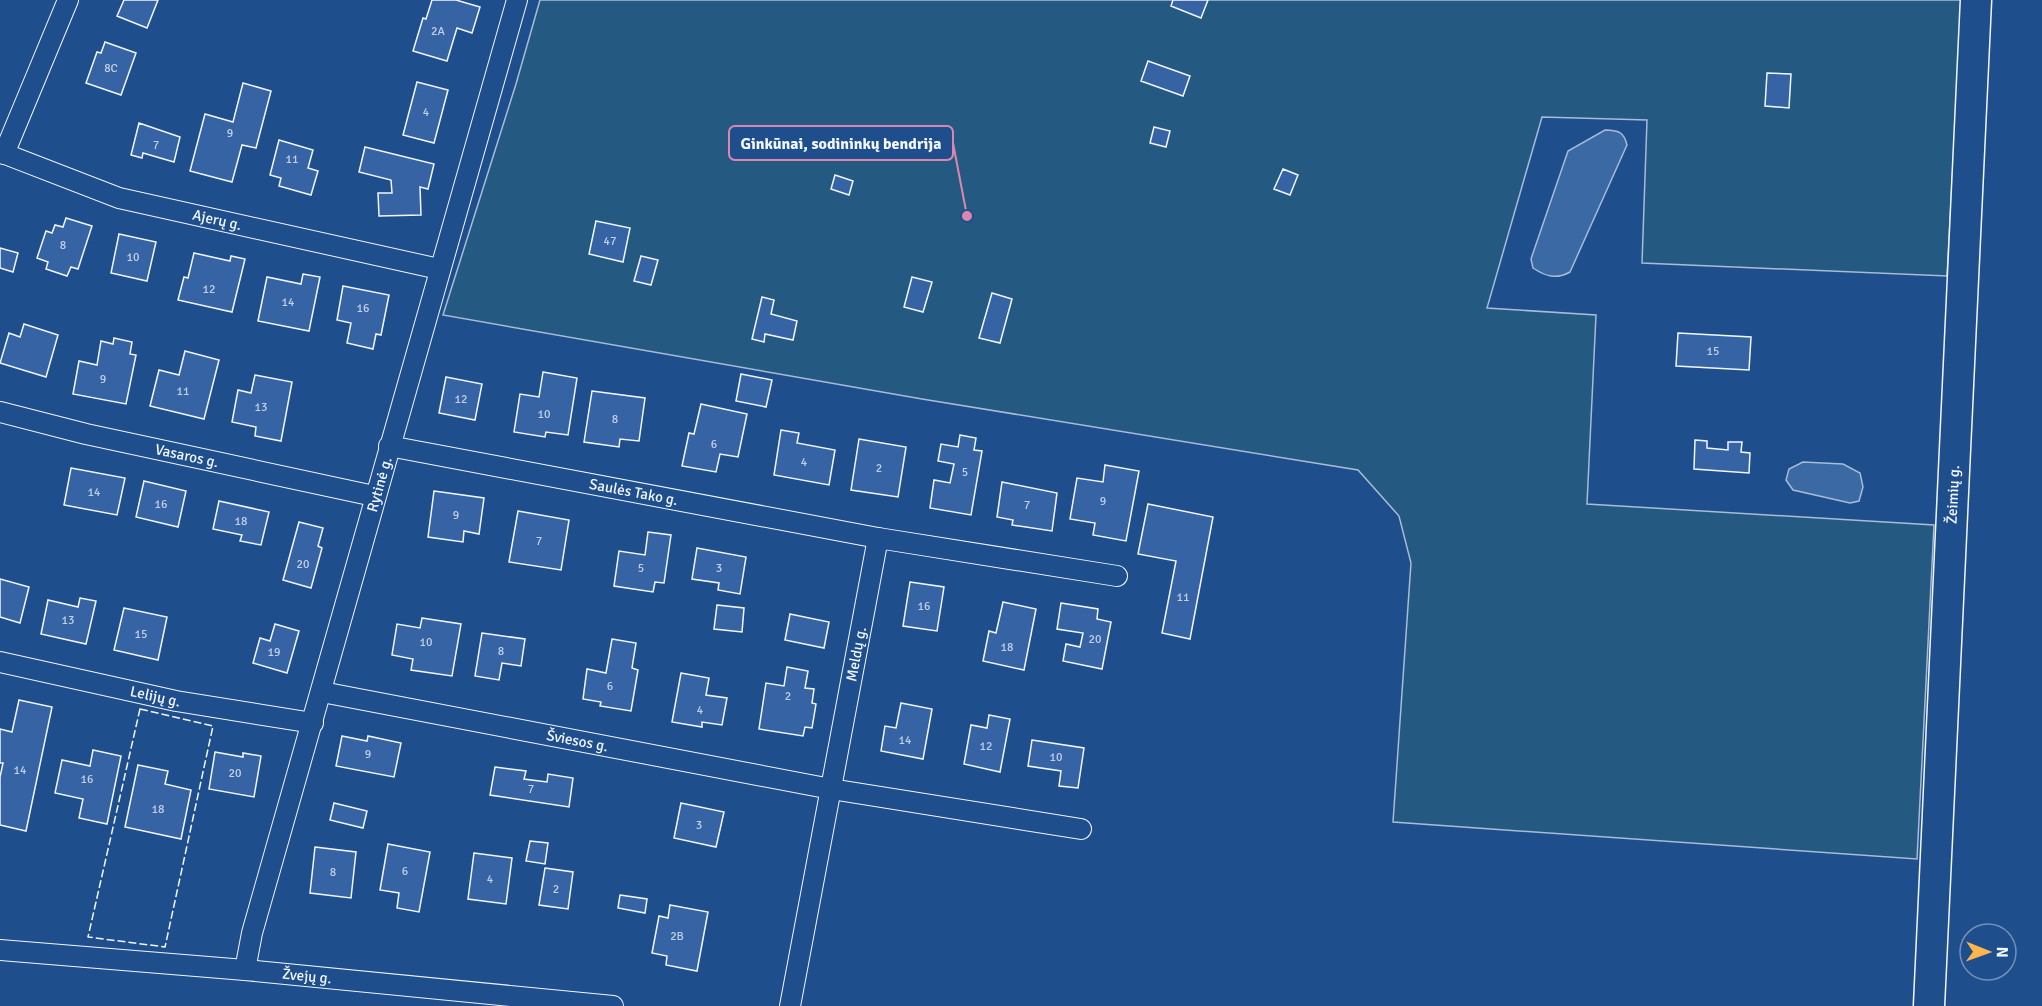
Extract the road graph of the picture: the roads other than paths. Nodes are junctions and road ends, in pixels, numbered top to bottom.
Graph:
1 (68, 0) edge
2 (517, 0) edge
3 (1976, 0) edge
4 (2, 153) edge
5 (439, 269) junction
6 (0, 412) edge
7 (389, 446) junction
8 (374, 496) junction
9 (878, 538) junction
10 (1117, 576) dead end
11 (0, 662) edge
12 (322, 692) junction
13 (313, 723) junction
14 (831, 789) junction
15 (1081, 829) dead end
16 (0, 950) edge
17 (244, 970) junction
18 (1928, 1001) edge
19 (613, 1006) edge
20 (790, 1006) edge

1 - 4 street
2 - 5 street, Rytinė g.
3 - 18 main road, Žeimių g.
4 - 5 street, Ajerų g.
5 - 7 street, Rytinė g.
6 - 8 street, Vasaros g.
7 - 8 street, Rytinė g.
7 - 9 street, Saulės Tako g.
8 - 12 street, Rytinė g.
9 - 10 street
9 - 14 street, Meldų g.
11 - 13 street, Lelijų g.
12 - 13 street, Rytinė g.
12 - 14 street, Šviesos g.
13 - 17 street, Rytinė g.
14 - 15 street, Šviesos g.
14 - 20 street, Meldų g.
16 - 17 street, Žvejų g.
17 - 19 street, Žvejų g.

